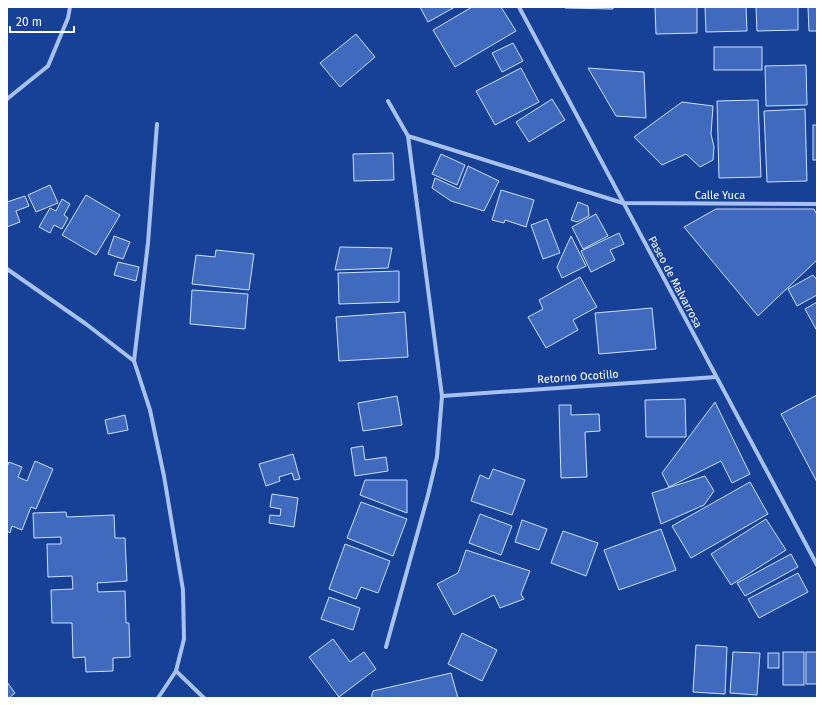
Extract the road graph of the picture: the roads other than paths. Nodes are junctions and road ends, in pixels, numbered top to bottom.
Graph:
1 (70, 7) edge
2 (519, 7) edge
3 (7, 99) edge
4 (388, 101) dead end
5 (158, 124) dead end
6 (408, 136) junction
7 (623, 203) junction
8 (816, 204) edge
9 (817, 209) edge
10 (7, 269) edge
11 (134, 361) junction
12 (716, 377) junction
13 (442, 396) junction
14 (817, 565) edge
15 (386, 647) dead end
16 (176, 671) junction
17 (158, 698) edge
18 (204, 698) edge

1 - 3 street
2 - 7 street, Paseo de Malvarrosa
4 - 6 street
5 - 11 street
6 - 7 street
6 - 13 street
7 - 8 street, Calle Yuca
7 - 12 street, Paseo de Malvarrosa
8 - 9 street
10 - 11 street
11 - 16 street
12 - 13 street, Retorno Ocotillo
12 - 14 street, Paseo de Malvarrosa
13 - 15 street
16 - 17 street
16 - 18 street

